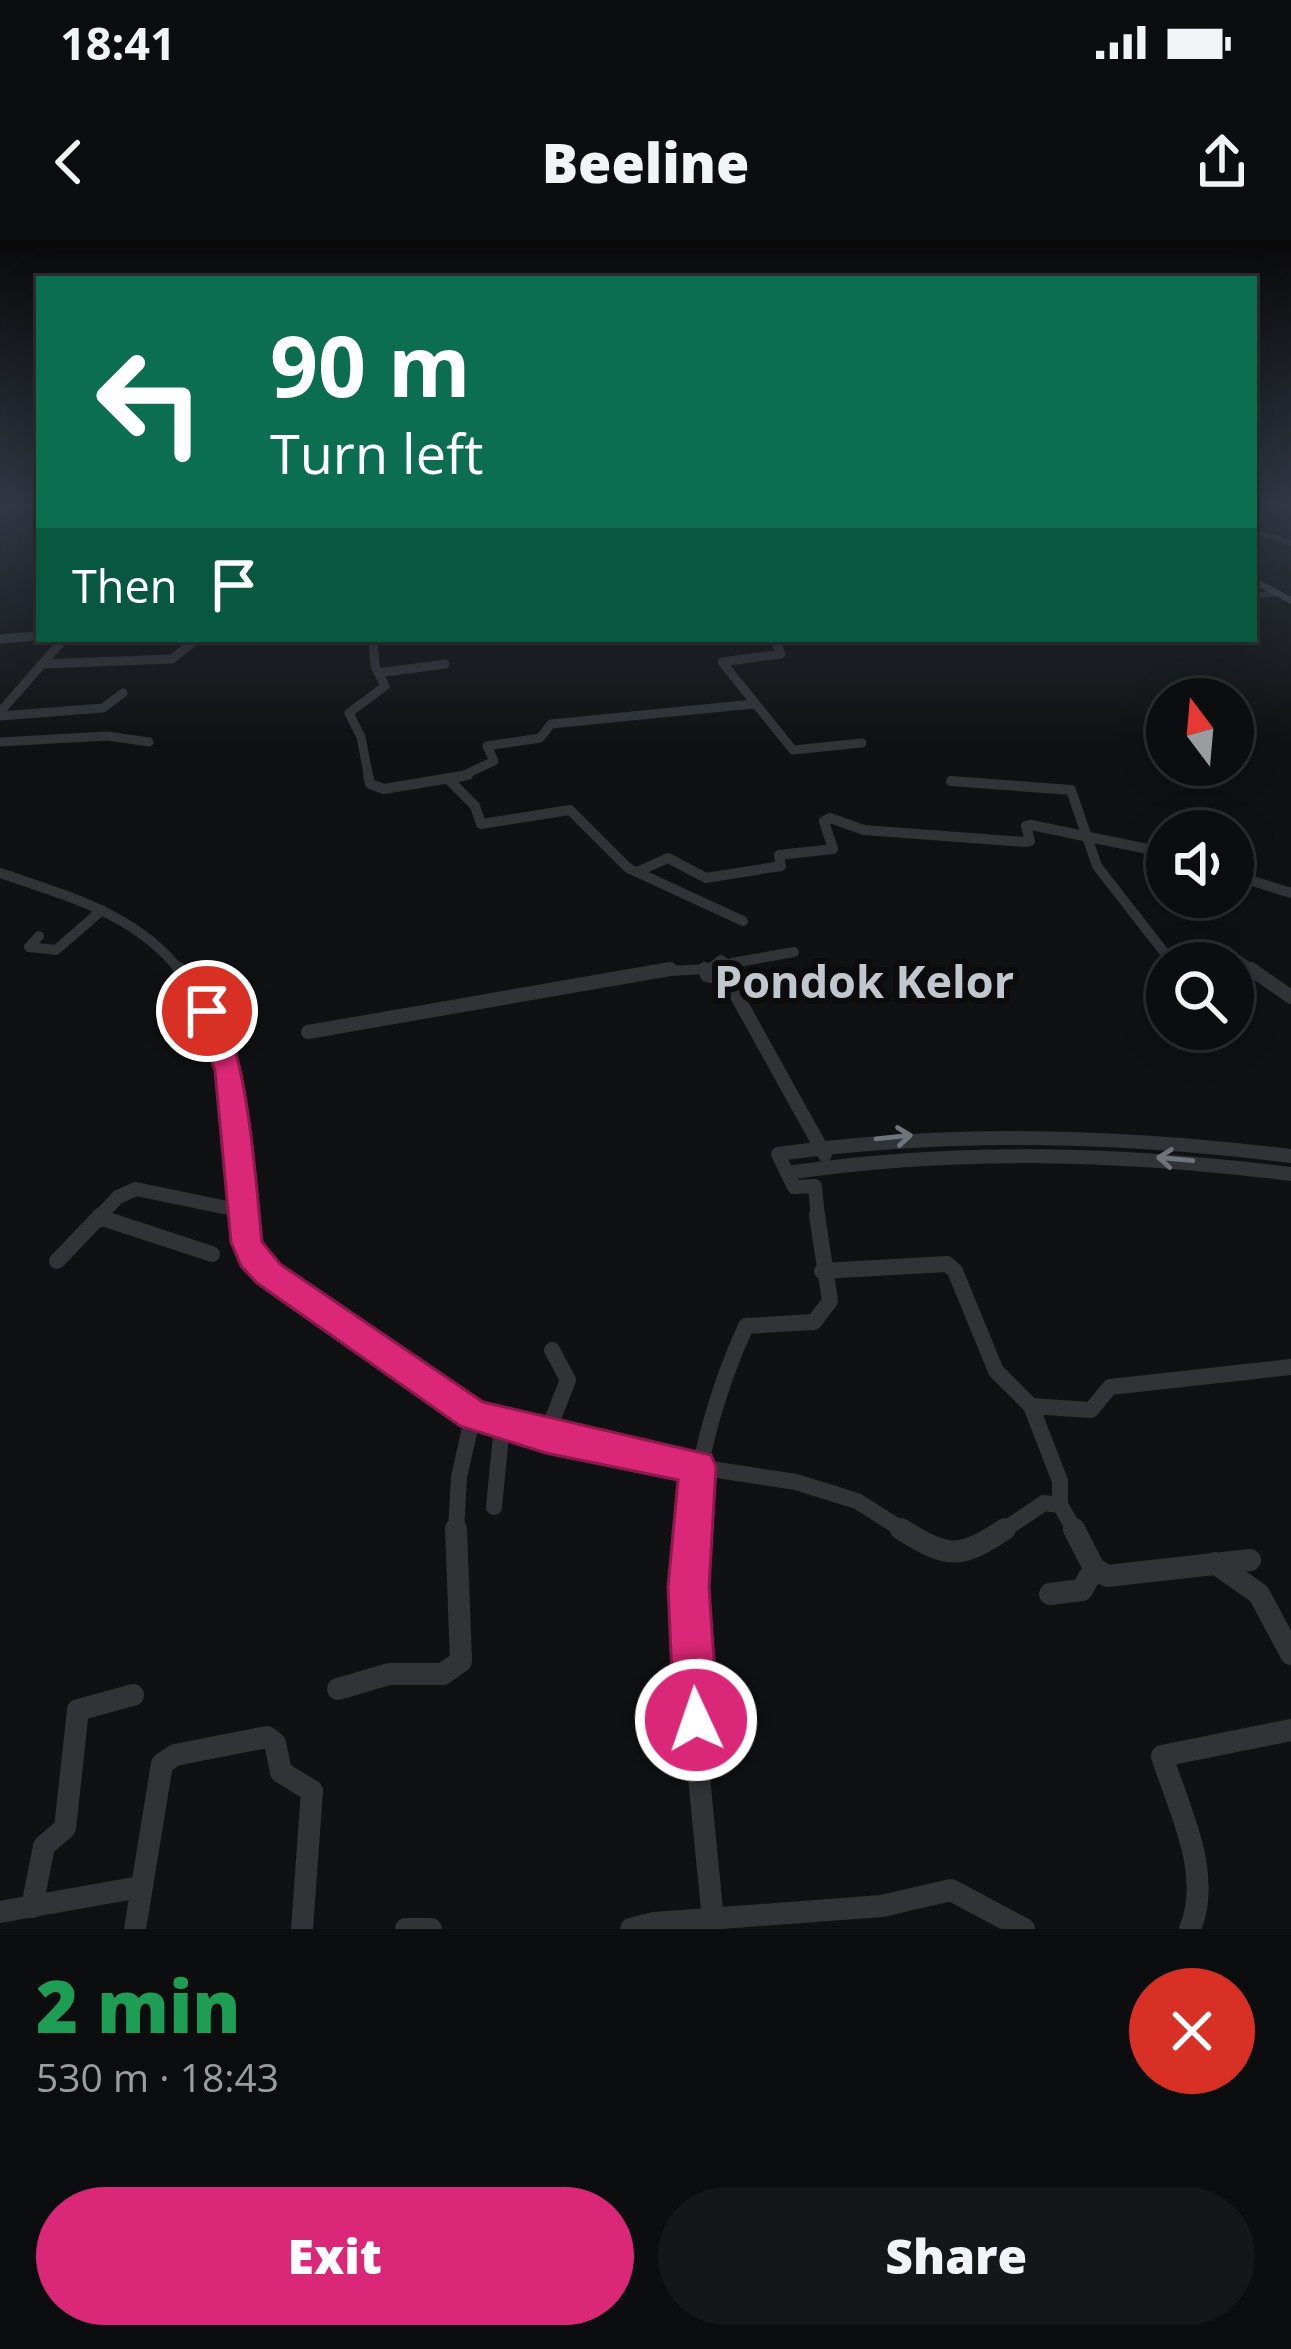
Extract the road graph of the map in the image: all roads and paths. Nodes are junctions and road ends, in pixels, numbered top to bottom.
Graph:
1 (1259, 584) edge
2 (1271, 594) junction
3 (1257, 596) edge
4 (1291, 601) edge
5 (36, 636) edge
6 (0, 639) edge
7 (61, 642) edge
8 (193, 642) edge
9 (373, 642) edge
10 (782, 642) edge
11 (42, 664) junction
12 (445, 664) dead end
13 (378, 673) junction
14 (123, 693) dead end
15 (754, 704) junction
16 (0, 714) edge
17 (0, 742) edge
18 (149, 742) dead end
19 (862, 743) dead end
20 (450, 781) junction
21 (952, 781) dead end
22 (1085, 833) junction
23 (1146, 848) edge
24 (637, 872) junction
25 (0, 873) edge
26 (1254, 881) edge
27 (1291, 893) edge
28 (102, 910) junction
29 (743, 921) dead end
30 (39, 936) dead end
31 (794, 952) dead end
32 (732, 963) junction
33 (704, 969) junction
34 (728, 980) junction
35 (1291, 998) edge
36 (308, 1031) dead end
37 (1116, 1136) junction
38 (822, 1147) junction
39 (1123, 1155) junction
40 (1291, 1156) edge
41 (828, 1166) junction
42 (787, 1172) junction
43 (1291, 1174) edge
44 (242, 1211) junction
45 (99, 1217) junction
46 (212, 1255) dead end
47 (57, 1261) dead end
48 (822, 1271) junction
49 (552, 1350) dead end
50 (1291, 1367) edge
51 (1031, 1406) junction
52 (472, 1415) junction
53 (502, 1426) junction
54 (546, 1436) junction
55 (698, 1467) junction
56 (1060, 1505) junction
57 (494, 1507) dead end
58 (1250, 1560) dead end
59 (1215, 1563) junction
60 (1099, 1572) junction
61 (1050, 1594) dead end
62 (1291, 1654) edge
63 (338, 1688) dead end
64 (133, 1695) dead end
65 (1291, 1730) edge
66 (140, 1887) junction
67 (32, 1907) junction
68 (0, 1912) edge
69 (712, 1920) junction
70 (135, 1929) edge
71 (302, 1929) edge
72 (406, 1929) edge
73 (431, 1929) edge
74 (632, 1929) edge
75 (1024, 1929) edge
76 (1190, 1929) edge

1 - 2 street
2 - 3 street
2 - 4 street
5 - 6 street
7 - 11 street
8 - 11 street
9 - 13 street
10 - 15 street
11 - 16 street
12 - 13 street
13 - 20 street
14 - 16 street
15 - 19 street
15 - 20 street
17 - 18 street
20 - 24 street
21 - 22 street
22 - 23 street
22 - 24 street
22 - 35 street
24 - 29 street
25 - 28 street
26 - 27 street
28 - 30 street
28 - 44 street
31 - 32 street
32 - 33 street
32 - 34 street
33 - 34 street
33 - 36 street
34 - 38 street
38 -> 37 street
37 - 39 street
37 - 40 street
38 - 41 street
38 - 42 street
39 - 41 street
43 -> 39 street
41 - 42 street
42 - 48 street
44 - 45 street
44 - 52 street
45 - 46 street
45 - 47 street
48 - 51 street
48 - 55 street
49 - 54 street
50 - 51 street
51 - 56 street
52 - 53 street
52 - 63 street
53 - 54 street
53 - 57 street
54 - 55 street
55 - 56 street
55 - 69 street
56 - 60 street
58 - 59 street
59 - 60 street
59 - 62 street
60 - 61 street
64 - 67 street
65 - 76 street
66 - 67 street
66 - 70 street
66 - 71 street
67 - 68 street
69 - 74 street
69 - 75 street
72 - 73 street

